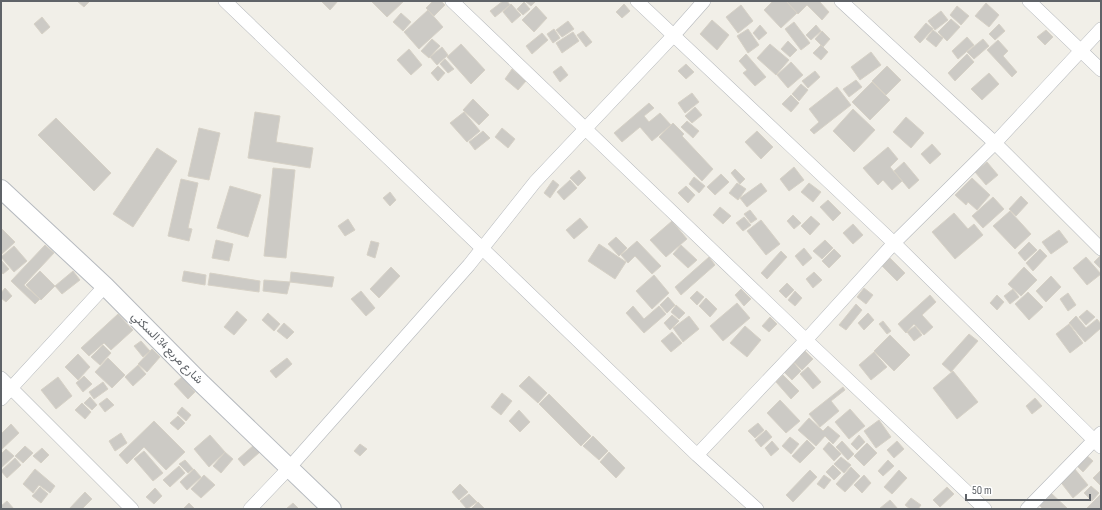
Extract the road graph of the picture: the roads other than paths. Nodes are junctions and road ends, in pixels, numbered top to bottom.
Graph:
1 (225, 1) edge
2 (452, 1) edge
3 (637, 1) edge
4 (704, 1) edge
5 (841, 1) edge
6 (1029, 1) edge
7 (1101, 29) edge
8 (673, 36) junction
9 (1081, 51) junction
10 (1101, 70) edge
11 (586, 129) junction
12 (995, 143) junction
13 (1, 189) edge
14 (894, 242) junction
15 (1101, 248) edge
16 (482, 249) junction
17 (105, 286) junction
18 (806, 340) junction
19 (1, 378) edge
20 (12, 388) junction
21 (1, 399) edge
22 (1099, 440) edge
23 (697, 455) junction
24 (289, 468) junction
25 (132, 509) edge
26 (250, 509) edge
27 (332, 509) edge
28 (757, 509) edge
29 (985, 509) edge
30 (1027, 509) edge

1 - 16 street
2 - 11 street
3 - 8 street
4 - 8 street
5 - 12 street
6 - 9 street
7 - 9 street
8 - 11 street
8 - 14 street
9 - 10 street
9 - 12 street
11 - 16 street
11 - 18 street
12 - 14 street
12 - 15 street
13 - 17 street, شارع مربع 34 السكني
14 - 18 street
14 - 22 street
16 - 23 street
16 - 24 street
17 - 20 street
17 - 24 street, شارع مربع 34 السكني
18 - 23 street
18 - 29 street
19 - 20 street
20 - 21 street
20 - 25 street
22 - 30 street
23 - 28 street
24 - 26 street
24 - 27 street, شارع مربع 34 السكني

